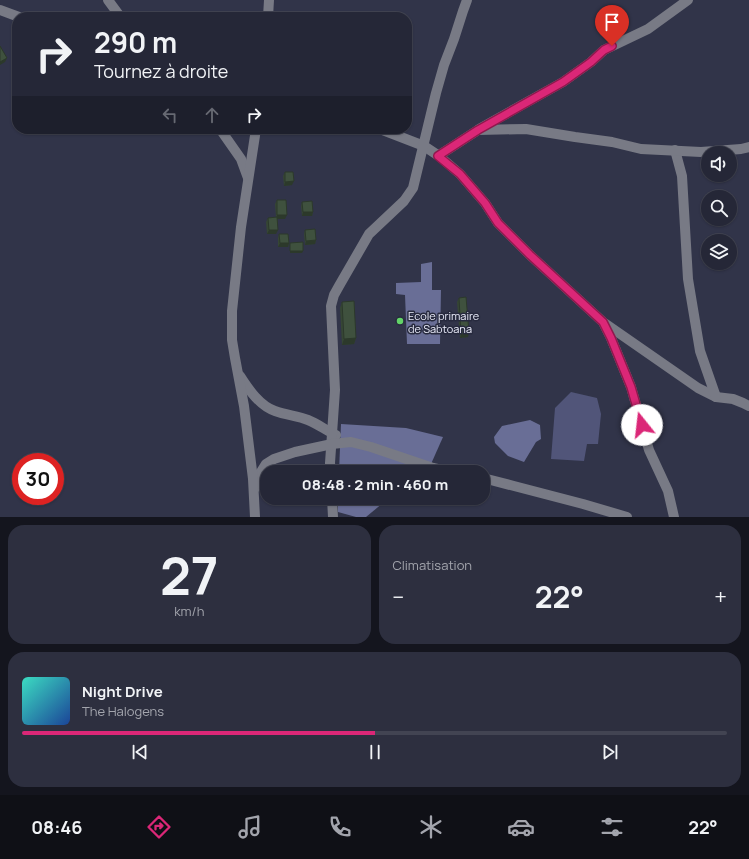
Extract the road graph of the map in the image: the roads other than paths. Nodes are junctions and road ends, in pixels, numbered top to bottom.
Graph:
1 (108, 0) edge
2 (269, 0) edge
3 (467, 0) edge
4 (688, 0) edge
5 (0, 10) edge
6 (116, 12) edge
7 (268, 12) edge
8 (12, 14) edge
9 (478, 130) junction
10 (224, 134) edge
11 (255, 134) edge
12 (393, 134) edge
13 (424, 146) junction
14 (749, 147) edge
15 (675, 150) junction
16 (438, 156) junction
17 (248, 178) junction
18 (603, 322) junction
19 (238, 374) junction
20 (716, 397) junction
21 (749, 406) edge
22 (332, 438) junction
23 (331, 465) edge
24 (424, 465) edge
25 (490, 480) edge
26 (254, 492) junction
27 (332, 505) edge
28 (255, 517) edge
29 (332, 517) edge
30 (627, 517) edge
31 (674, 517) edge

1 - 6 street
2 - 7 street
3 - 13 street
4 - 9 street
5 - 8 street
9 - 15 street
9 - 16 street
10 - 17 street
11 - 17 street
12 - 13 street
13 - 16 street
13 - 22 street
14 - 15 street
15 - 20 street
16 - 18 street
17 - 19 street
18 - 20 street
18 - 31 street
19 - 22 street
19 - 26 street
20 - 21 street
22 - 23 street
22 - 24 street
22 - 26 street
25 - 30 street
26 - 28 street
27 - 29 street

